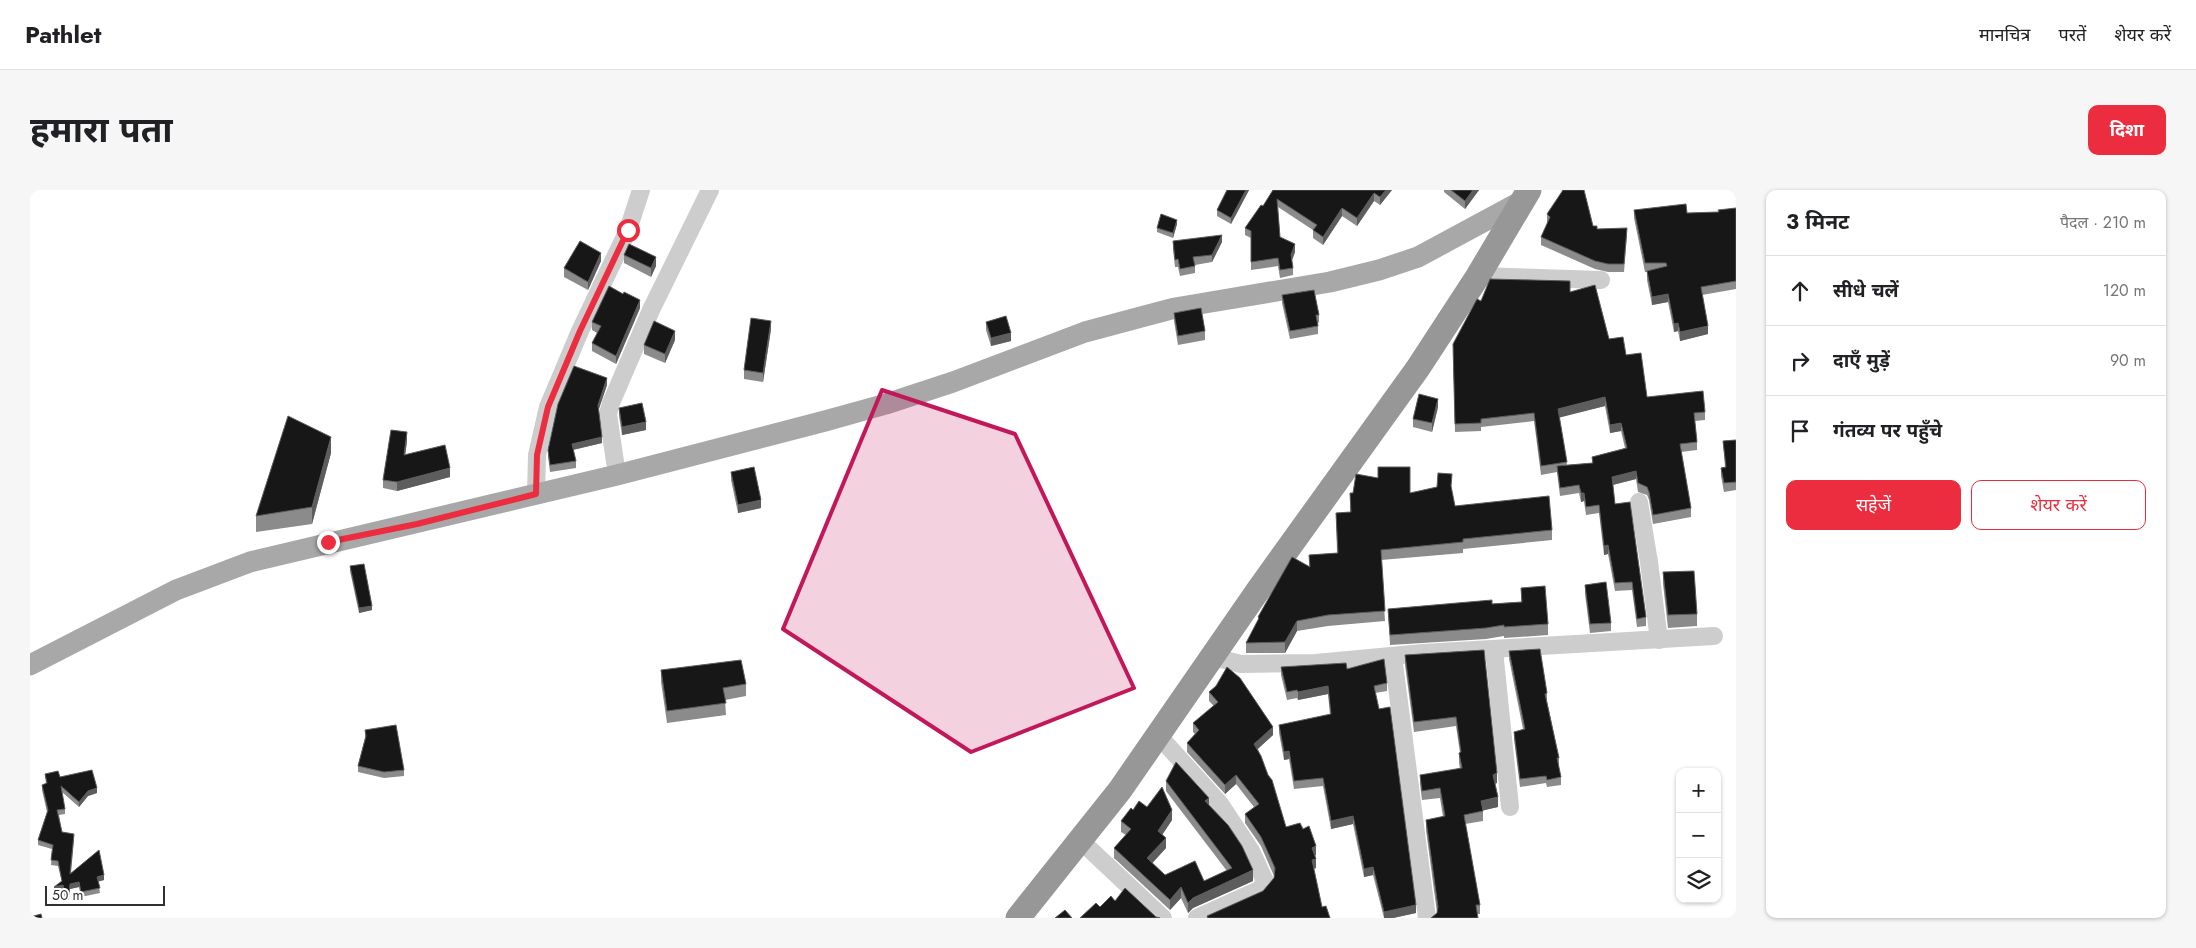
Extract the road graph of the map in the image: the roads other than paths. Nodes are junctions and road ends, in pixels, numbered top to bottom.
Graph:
1 (641, 190) edge
2 (710, 190) edge
3 (1524, 196) edge
4 (1478, 276) junction
5 (1601, 280) dead end
6 (617, 476) junction
7 (536, 494) junction
8 (1639, 502) dead end
9 (1714, 636) dead end
10 (1659, 640) junction
11 (1494, 650) junction
12 (1392, 656) junction
13 (1213, 657) junction
14 (30, 666) edge
15 (1158, 735) junction
16 (1510, 807) dead end
17 (1081, 841) junction
18 (1018, 918) edge
19 (1164, 918) edge
20 (1197, 918) edge
21 (1427, 918) edge

1 - 7 street
2 - 6 street
3 - 4 highway
3 - 6 main road
4 - 5 street
4 - 13 highway
6 - 7 main road
7 - 14 main road
8 - 10 street
9 - 10 street
10 - 11 street
11 - 12 street
11 - 16 street
12 - 13 street
12 - 21 street
13 - 15 highway
15 - 17 highway
15 - 20 street
17 - 18 highway
17 - 19 street

